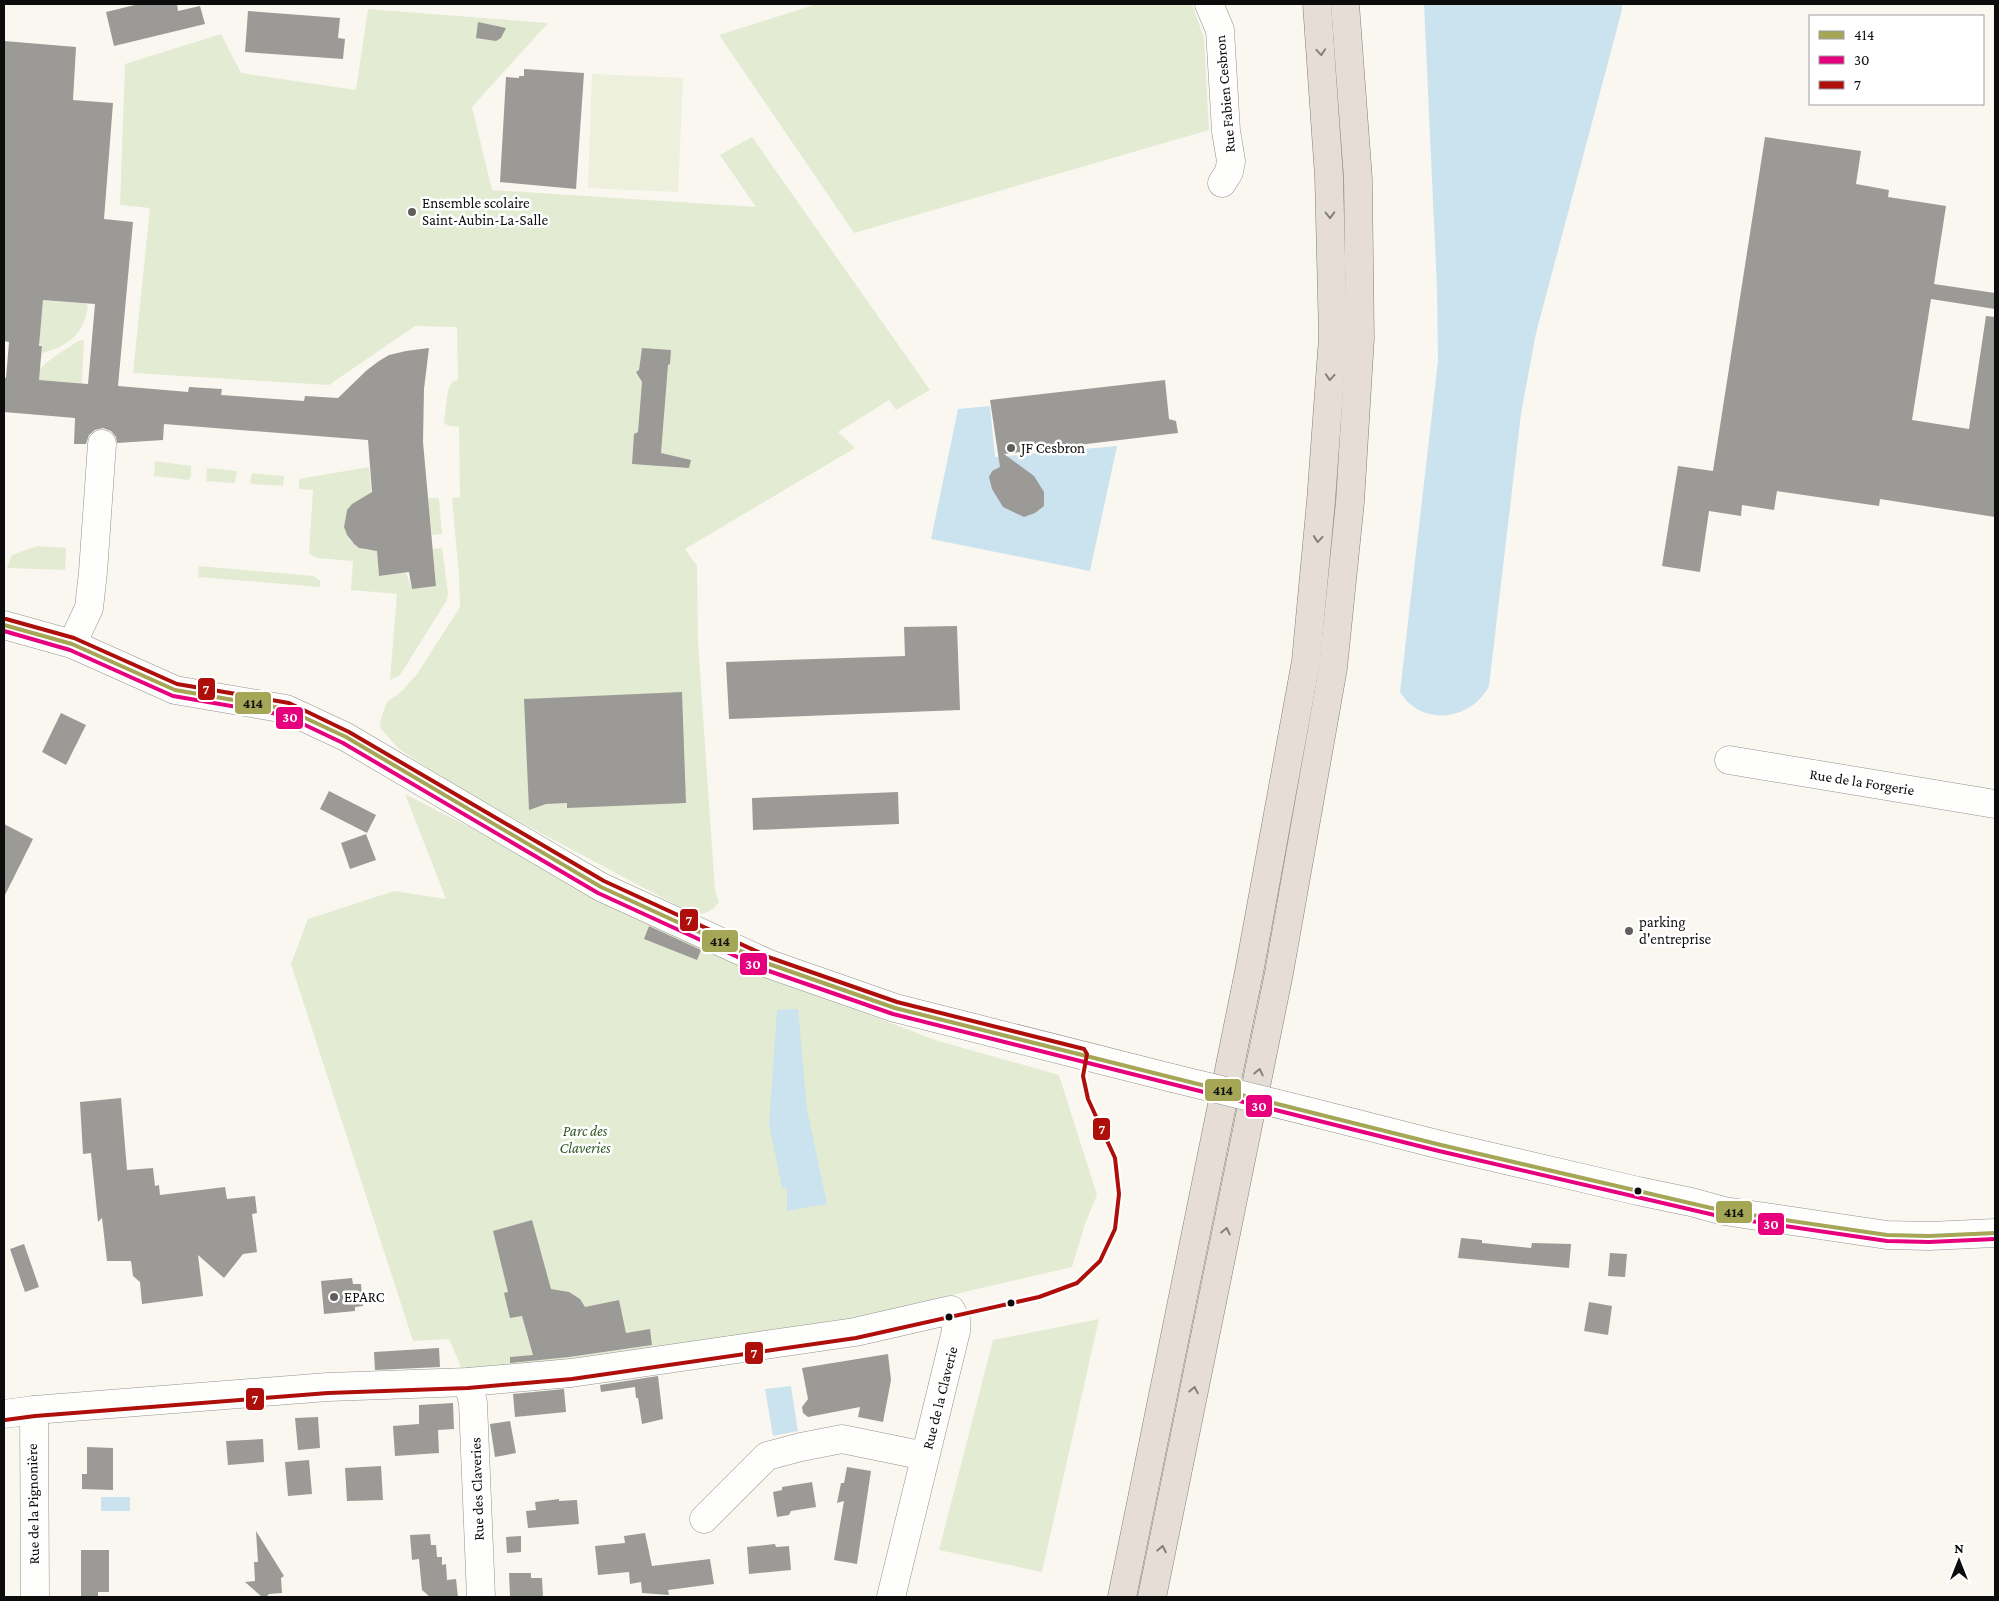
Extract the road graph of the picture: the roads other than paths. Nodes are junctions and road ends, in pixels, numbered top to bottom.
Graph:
1 (1209, 4) edge
2 (1317, 4) edge
3 (1345, 4) edge
4 (1222, 184) dead end
5 (102, 444) dead end
6 (4, 625) edge
7 (72, 644) junction
8 (1729, 760) dead end
9 (1995, 804) edge
10 (1995, 1233) edge
11 (468, 1382) junction
12 (34, 1410) junction
13 (4, 1414) edge
14 (925, 1456) junction
15 (704, 1519) dead end
16 (34, 1597) edge
17 (481, 1597) edge
18 (891, 1597) edge
19 (1122, 1597) edge
20 (1152, 1597) edge

1 - 4 street, Rue Fabien Cesbron
2 -> 19 highway
20 -> 3 highway
5 - 7 street
6 - 7 street
7 - 10 street, bridge
8 - 9 street, Rue de la Forgerie
11 - 12 street
11 - 14 street, Rue de la Claverie
11 - 17 street, Rue des Claveries
12 - 13 street
12 - 16 street, Rue de la Pignonière
14 - 15 street, Rue de la Claverie
14 - 18 street, Rue de la Claverie

